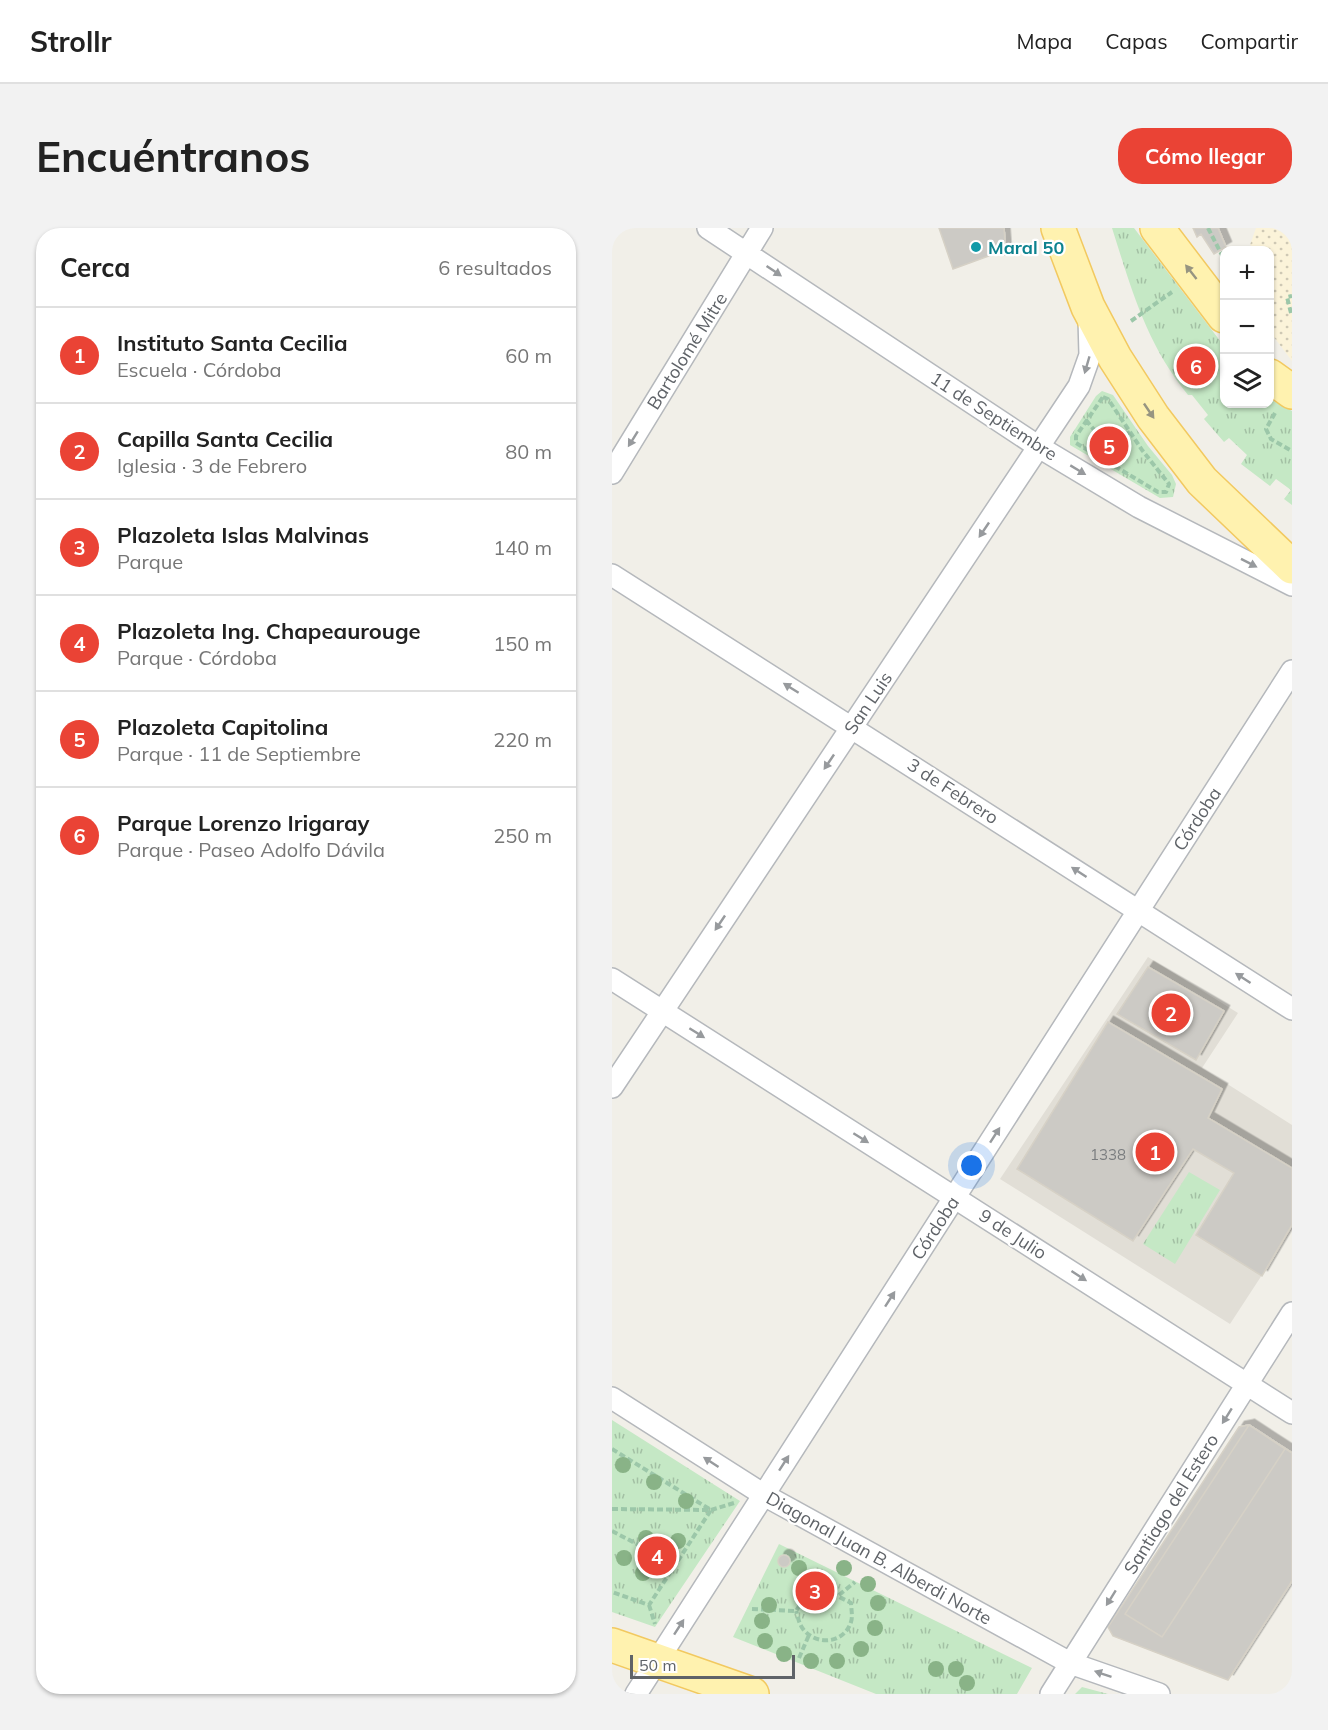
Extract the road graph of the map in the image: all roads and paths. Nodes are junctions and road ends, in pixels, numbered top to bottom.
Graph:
1 (708, 228) edge
2 (762, 228) edge
3 (1058, 228) edge
4 (1157, 228) edge
5 (1208, 228) edge
6 (1290, 228) edge
7 (1292, 234) edge
8 (1220, 251) edge
9 (747, 253) junction
10 (1180, 286) dead end
11 (1292, 296) edge
12 (1088, 307) junction
13 (1220, 311) edge
14 (1291, 313) edge
15 (1131, 321) dead end
16 (1280, 391) edge
17 (1086, 420) junction
18 (1130, 432) junction
19 (1119, 439) dead end
20 (1104, 442) dead end
21 (1039, 447) junction
22 (1292, 451) edge
23 (1113, 453) dead end
24 (1114, 466) junction
25 (612, 473) edge
26 (1292, 567) edge
27 (612, 575) edge
28 (1292, 585) edge
29 (1292, 671) edge
30 (853, 727) junction
31 (1138, 911) junction
32 (612, 979) edge
33 (1292, 1009) edge
34 (661, 1010) junction
35 (612, 1087) edge
36 (955, 1197) junction
37 (1292, 1313) edge
38 (1247, 1384) junction
39 (612, 1398) edge
40 (1292, 1413) edge
41 (612, 1449) edge
42 (764, 1496) junction
43 (740, 1501) dead end
44 (612, 1509) edge
45 (711, 1510) junction
46 (612, 1531) edge
47 (675, 1564) junction
48 (855, 1582) dead end
49 (612, 1593) edge
50 (839, 1595) junction
51 (649, 1605) junction
52 (752, 1609) dead end
53 (796, 1611) junction
54 (655, 1627) dead end
55 (809, 1635) junction
56 (612, 1645) edge
57 (799, 1658) dead end
58 (658, 1661) junction
59 (1070, 1663) junction
60 (636, 1694) edge
61 (752, 1694) edge
62 (1051, 1694) edge
63 (1159, 1694) edge

1 - 9 street, 11 de Septiembre
2 - 9 street, Bartolomé Mitre
3 - 12 main road
13 -> 4 main road
5 - 8 path
6 - 7 path
9 -> 21 street, 11 de Septiembre
9 -> 25 street, Bartolomé Mitre
10 - 15 path
11 - 14 path
12 -> 21 street, San Luis
12 -> 26 main road
16 - 22 path
17 - 18 path
17 - 20 path
17 - 24 path
18 - 19 path
18 - 24 path
21 -> 28 street, 11 de Septiembre
21 -> 30 street, San Luis
23 - 24 path
30 -> 27 street, 3 de Febrero
29 - 31 street, Córdoba
31 -> 30 street, 3 de Febrero
30 -> 34 street, San Luis
33 -> 31 street, 3 de Febrero
36 -> 31 street, Córdoba
32 - 34 street, 9 de Julio
34 - 35 street, San Luis
34 -> 36 street, 9 de Julio
36 -> 38 street, 9 de Julio
42 -> 36 street, Córdoba
37 - 38 street, Santiago del Estero
38 - 40 street, 9 de Julio
38 -> 59 street, Santiago del Estero
42 -> 39 street, Diagonal Juan B. Alberdi Norte
41 - 45 path
58 -> 42 street, Córdoba
42 - 59 street, Diagonal Juan B. Alberdi Norte
43 - 45 path
44 - 45 path
45 - 47 path
46 - 47 path
47 - 51 path
48 - 50 path
49 - 51 path
50 - 53 path
50 - 55 path
51 - 54 path
52 - 53 path
53 - 55 path
55 - 57 path
56 - 58 main road
58 - 60 street, Córdoba
58 - 61 main road
59 - 62 street, Santiago del Estero
63 -> 59 street, Diagonal Juan B. Alberdi Norte

